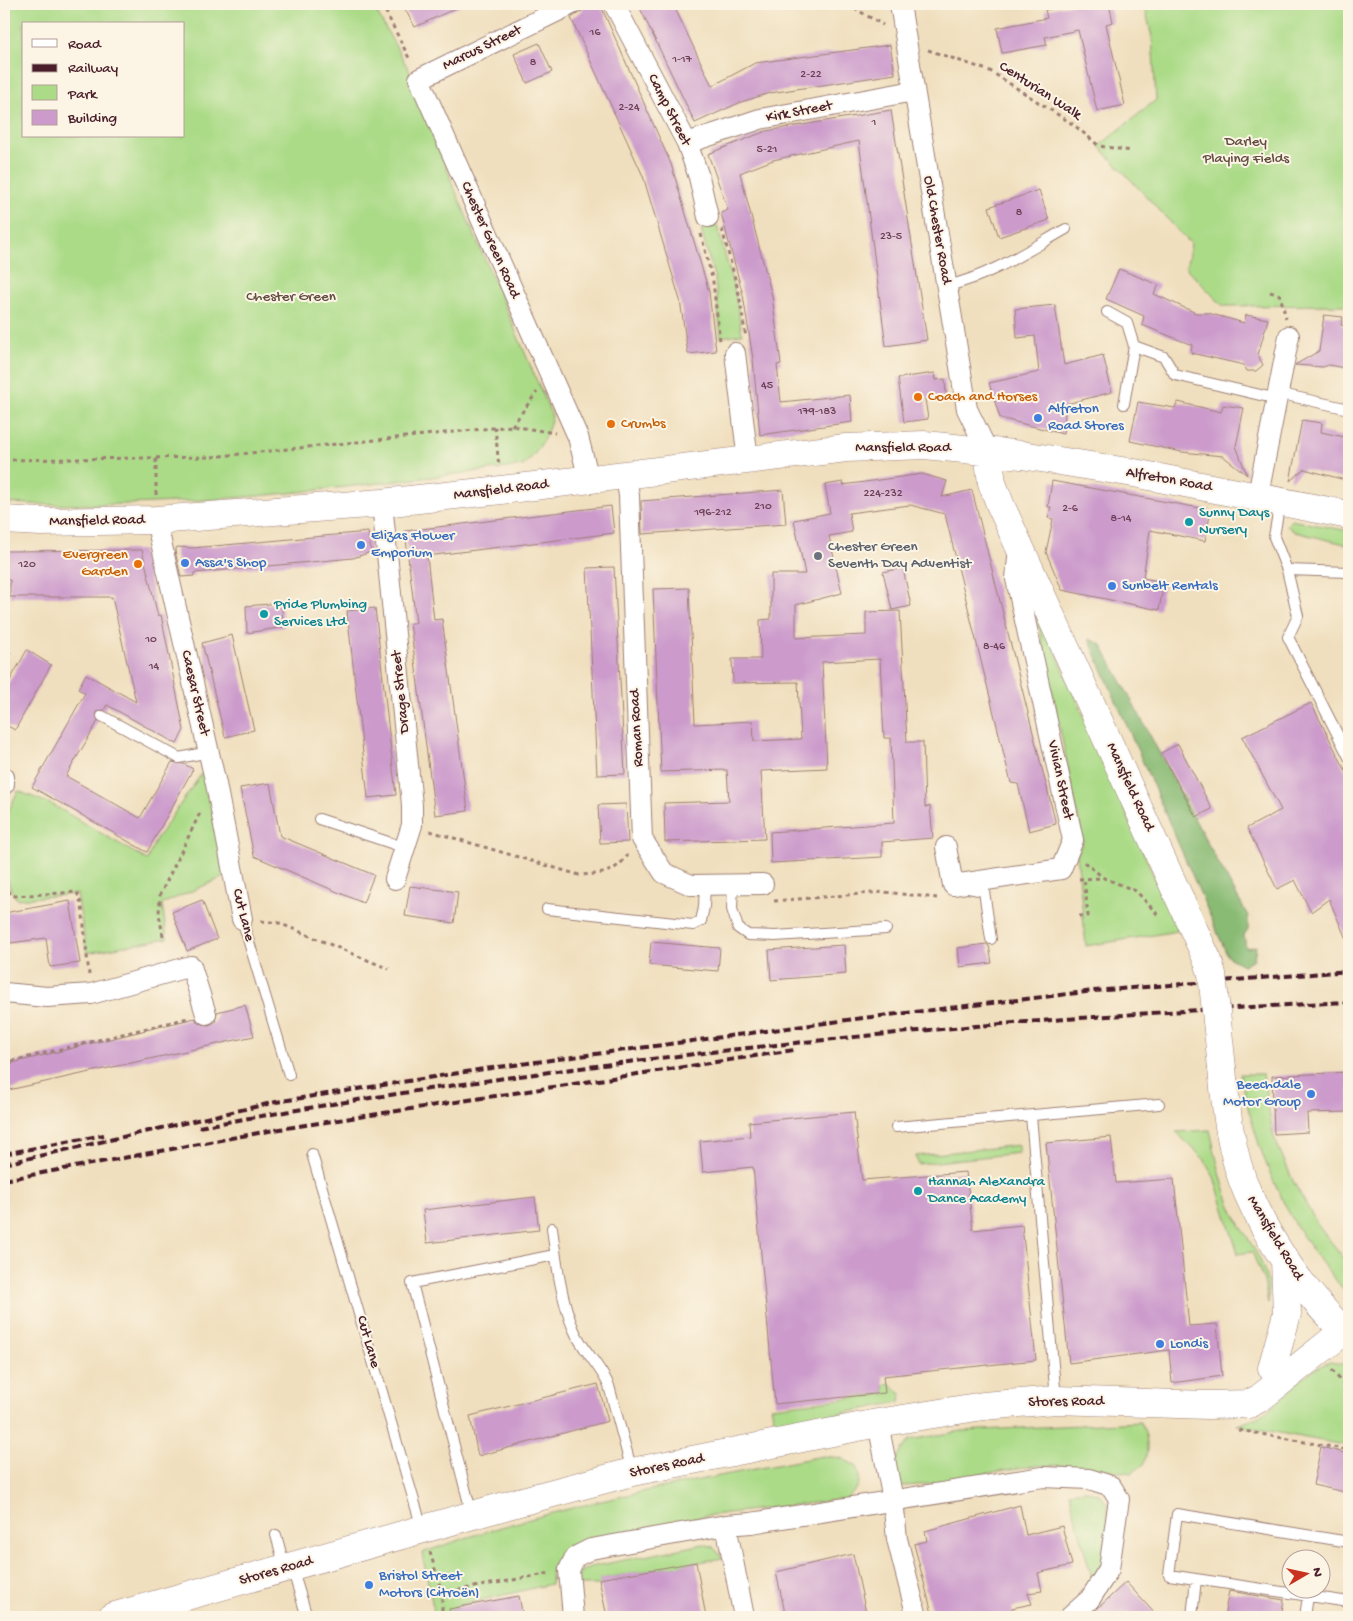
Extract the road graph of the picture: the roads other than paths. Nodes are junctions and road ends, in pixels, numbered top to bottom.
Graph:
1 (572, 4) edge
2 (900, 4) edge
3 (615, 6) edge
4 (419, 79) joint
5 (914, 91) junction
6 (687, 143) junction
7 (708, 217) road end
8 (1066, 229) dead end
9 (947, 286) junction
10 (1108, 312) dead end
11 (1288, 336) road end
12 (1134, 346) junction
13 (734, 347) road end
14 (1277, 396) junction
15 (1124, 404) dead end
16 (1349, 410) edge
17 (988, 452) junction
18 (748, 461) junction
19 (626, 475) junction
20 (589, 479) junction
21 (1269, 498) junction
22 (382, 502) junction
23 (1349, 515) edge
24 (4, 520) edge
25 (156, 520) junction
26 (1020, 545) junction
27 (1287, 570) junction
28 (1349, 572) edge
29 (102, 716) dead end
30 (209, 752) junction
31 (1349, 757) edge
32 (4, 777) edge
33 (4, 784) edge
34 (319, 819) dead end
35 (946, 847) dead end
36 (406, 848) junction
37 (395, 880) dead end
38 (704, 884) junction
39 (733, 884) junction
40 (764, 884) road end
41 (949, 892) junction
42 (547, 909) dead end
43 (242, 919) joint
44 (886, 929) dead end
45 (991, 939) dead end
46 (4, 993) edge
47 (206, 1014) road end
48 (289, 1075) dead end
49 (1159, 1104) dead end
50 (1031, 1116) junction
51 (896, 1127) dead end
52 (312, 1154) dead end
53 (552, 1228) dead end
54 (555, 1255) junction
55 (1285, 1259) junction
56 (1342, 1328) edge
57 (1272, 1368) junction
58 (1056, 1400) junction
59 (1235, 1404) junction
60 (878, 1423) junction
61 (632, 1472) junction
62 (893, 1500) junction
63 (472, 1515) junction
64 (726, 1525) junction
65 (423, 1530) junction
66 (276, 1535) dead end
67 (1349, 1542) edge
68 (289, 1568) junction
69 (1196, 1579) junction
70 (1280, 1592) edge
71 (1308, 1598) edge
72 (1322, 1598) edge
73 (1349, 1602) edge
74 (112, 1617) edge
75 (306, 1617) edge
76 (573, 1617) edge
77 (744, 1617) edge
78 (917, 1617) edge
79 (1070, 1617) edge
80 (1192, 1617) edge
81 (1305, 1617) edge

1 - 4 street, Marcus Street
2 - 5 street, Old Chester Road
3 - 6 street, Camp Street
4 - 20 street, Chester Green Road
5 - 6 street, Kirk Street
5 - 9 street, Old Chester Road
6 - 7 street, Camp Street
8 - 9 lane
9 - 17 street, Old Chester Road
10 - 12 lane
11 - 14 street
12 - 14 lane
12 - 15 lane
13 - 18 street
14 - 16 lane
14 - 21 street
17 - 18 street, Mansfield Road
17 - 21 street, Alfreton Road
17 - 26 street, Mansfield Road
18 - 19 street, Mansfield Road
19 - 20 street, Mansfield Road
19 - 38 street, Roman Road
20 - 22 street, Mansfield Road
21 - 23 street, Alfreton Road
21 - 27 lane
22 - 25 street, Mansfield Road
22 - 36 street, Drage Street
24 - 25 street, Mansfield Road
25 - 30 street, Caesar Street
26 - 41 street, Vivian Street
26 - 55 street, Mansfield Road, bridge
27 - 28 lane
27 - 31 lane
29 - 30 lane, Caesar Street
30 - 43 street, Cut Lane
32 - 33 street
34 - 36 lane
35 - 41 street
36 - 37 street, Drage Street
38 - 39 street
38 - 42 lane
39 - 40 street
39 - 44 lane
41 - 45 lane
43 - 48 lane, Cut Lane
46 - 47 street
49 - 50 lane
50 - 51 lane
50 - 58 lane
52 - 65 lane, Cut Lane
53 - 54 lane
54 - 61 lane
54 - 63 lane
55 - 56 street, Mansfield Road
55 - 57 street
56 - 57 street
56 - 59 street, Stores Road
57 - 59 street
58 - 59 street, Stores Road
58 - 60 street, Stores Road
60 - 61 street, Stores Road
60 - 62 street
61 - 63 street, Stores Road
62 - 64 street
62 - 78 street
62 - 79 street
63 - 65 street, Stores Road
64 - 76 street
64 - 77 street
65 - 68 street, Stores Road
66 - 68 lane
67 - 69 lane
68 - 74 street, Stores Road
68 - 75 lane
69 - 70 lane
69 - 80 lane
71 - 81 lane
72 - 73 lane

